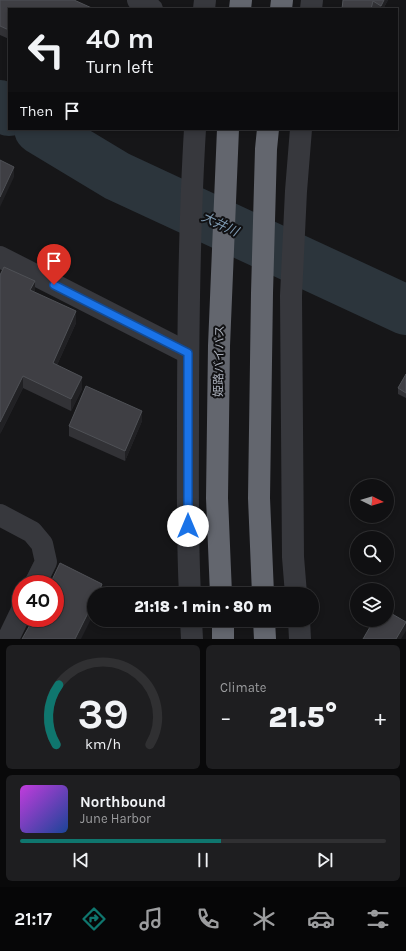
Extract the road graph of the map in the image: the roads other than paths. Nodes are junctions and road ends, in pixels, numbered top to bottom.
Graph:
1 (138, 0) edge
2 (150, 8) edge
3 (228, 130) edge
4 (268, 130) edge
5 (301, 130) edge
6 (195, 135) edge
7 (0, 257) edge
8 (188, 353) junction
9 (0, 515) edge
10 (40, 575) edge
11 (190, 587) edge
12 (221, 587) edge
13 (263, 587) edge
14 (295, 587) edge
15 (14, 627) edge
16 (191, 627) edge
17 (222, 627) edge
18 (264, 627) edge
19 (299, 627) edge
20 (8, 639) edge
21 (192, 639) edge
22 (223, 639) edge
23 (265, 639) edge
24 (300, 639) edge

1 - 2 street
3 - 12 highway, 姫路バイパス
4 - 13 highway
5 - 14 street
6 - 8 street
7 - 8 street
8 - 11 street
9 - 10 street
15 - 20 street
16 - 21 street
17 - 22 highway
18 - 23 highway
19 - 24 street

